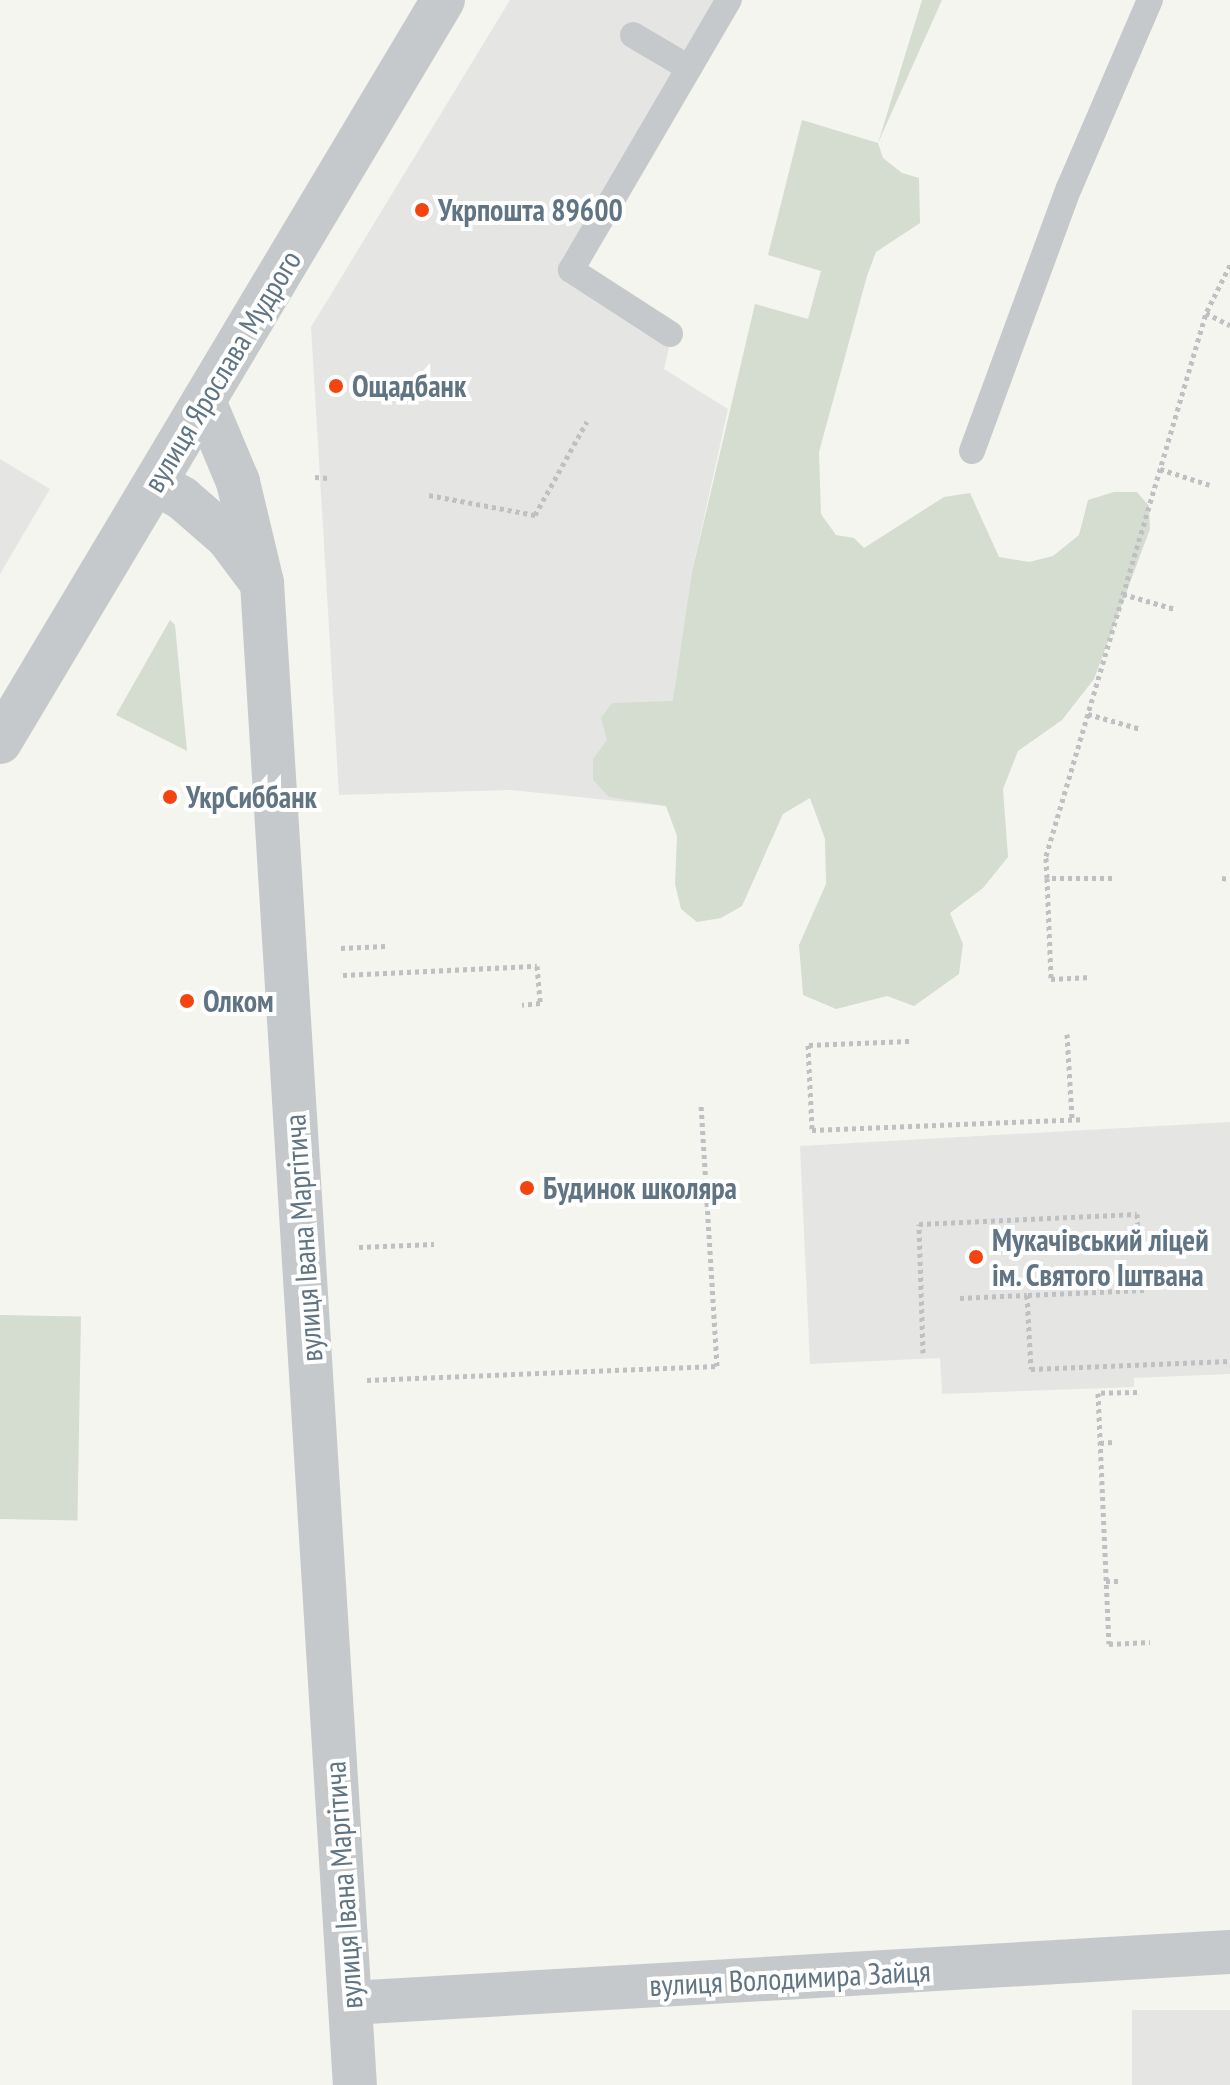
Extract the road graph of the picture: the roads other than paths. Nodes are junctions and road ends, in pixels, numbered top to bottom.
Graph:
1 (443, 0) edge
2 (729, 0) edge
3 (1150, 0) edge
4 (633, 35) dead end
5 (689, 68) junction
6 (670, 334) dead end
7 (204, 401) junction
8 (972, 451) dead end
9 (155, 483) junction
10 (262, 583) junction
11 (0, 742) edge
12 (1230, 1952) edge
13 (350, 2003) junction
14 (355, 2085) edge

1 - 7 street, вулиця Ярослава Мудрого
2 - 5 lane
3 - 8 lane
4 - 5 lane
5 - 6 lane
7 - 9 street, вулиця Ярослава Мудрого
7 - 10 street, вулиця Івана Маргітича
9 - 10 street
9 - 11 street, вулиця Ярослава Мудрого
10 - 13 street, вулиця Івана Маргітича
12 - 13 street, вулиця Володимира Зайця
13 - 14 street, вулиця Івана Маргітича

